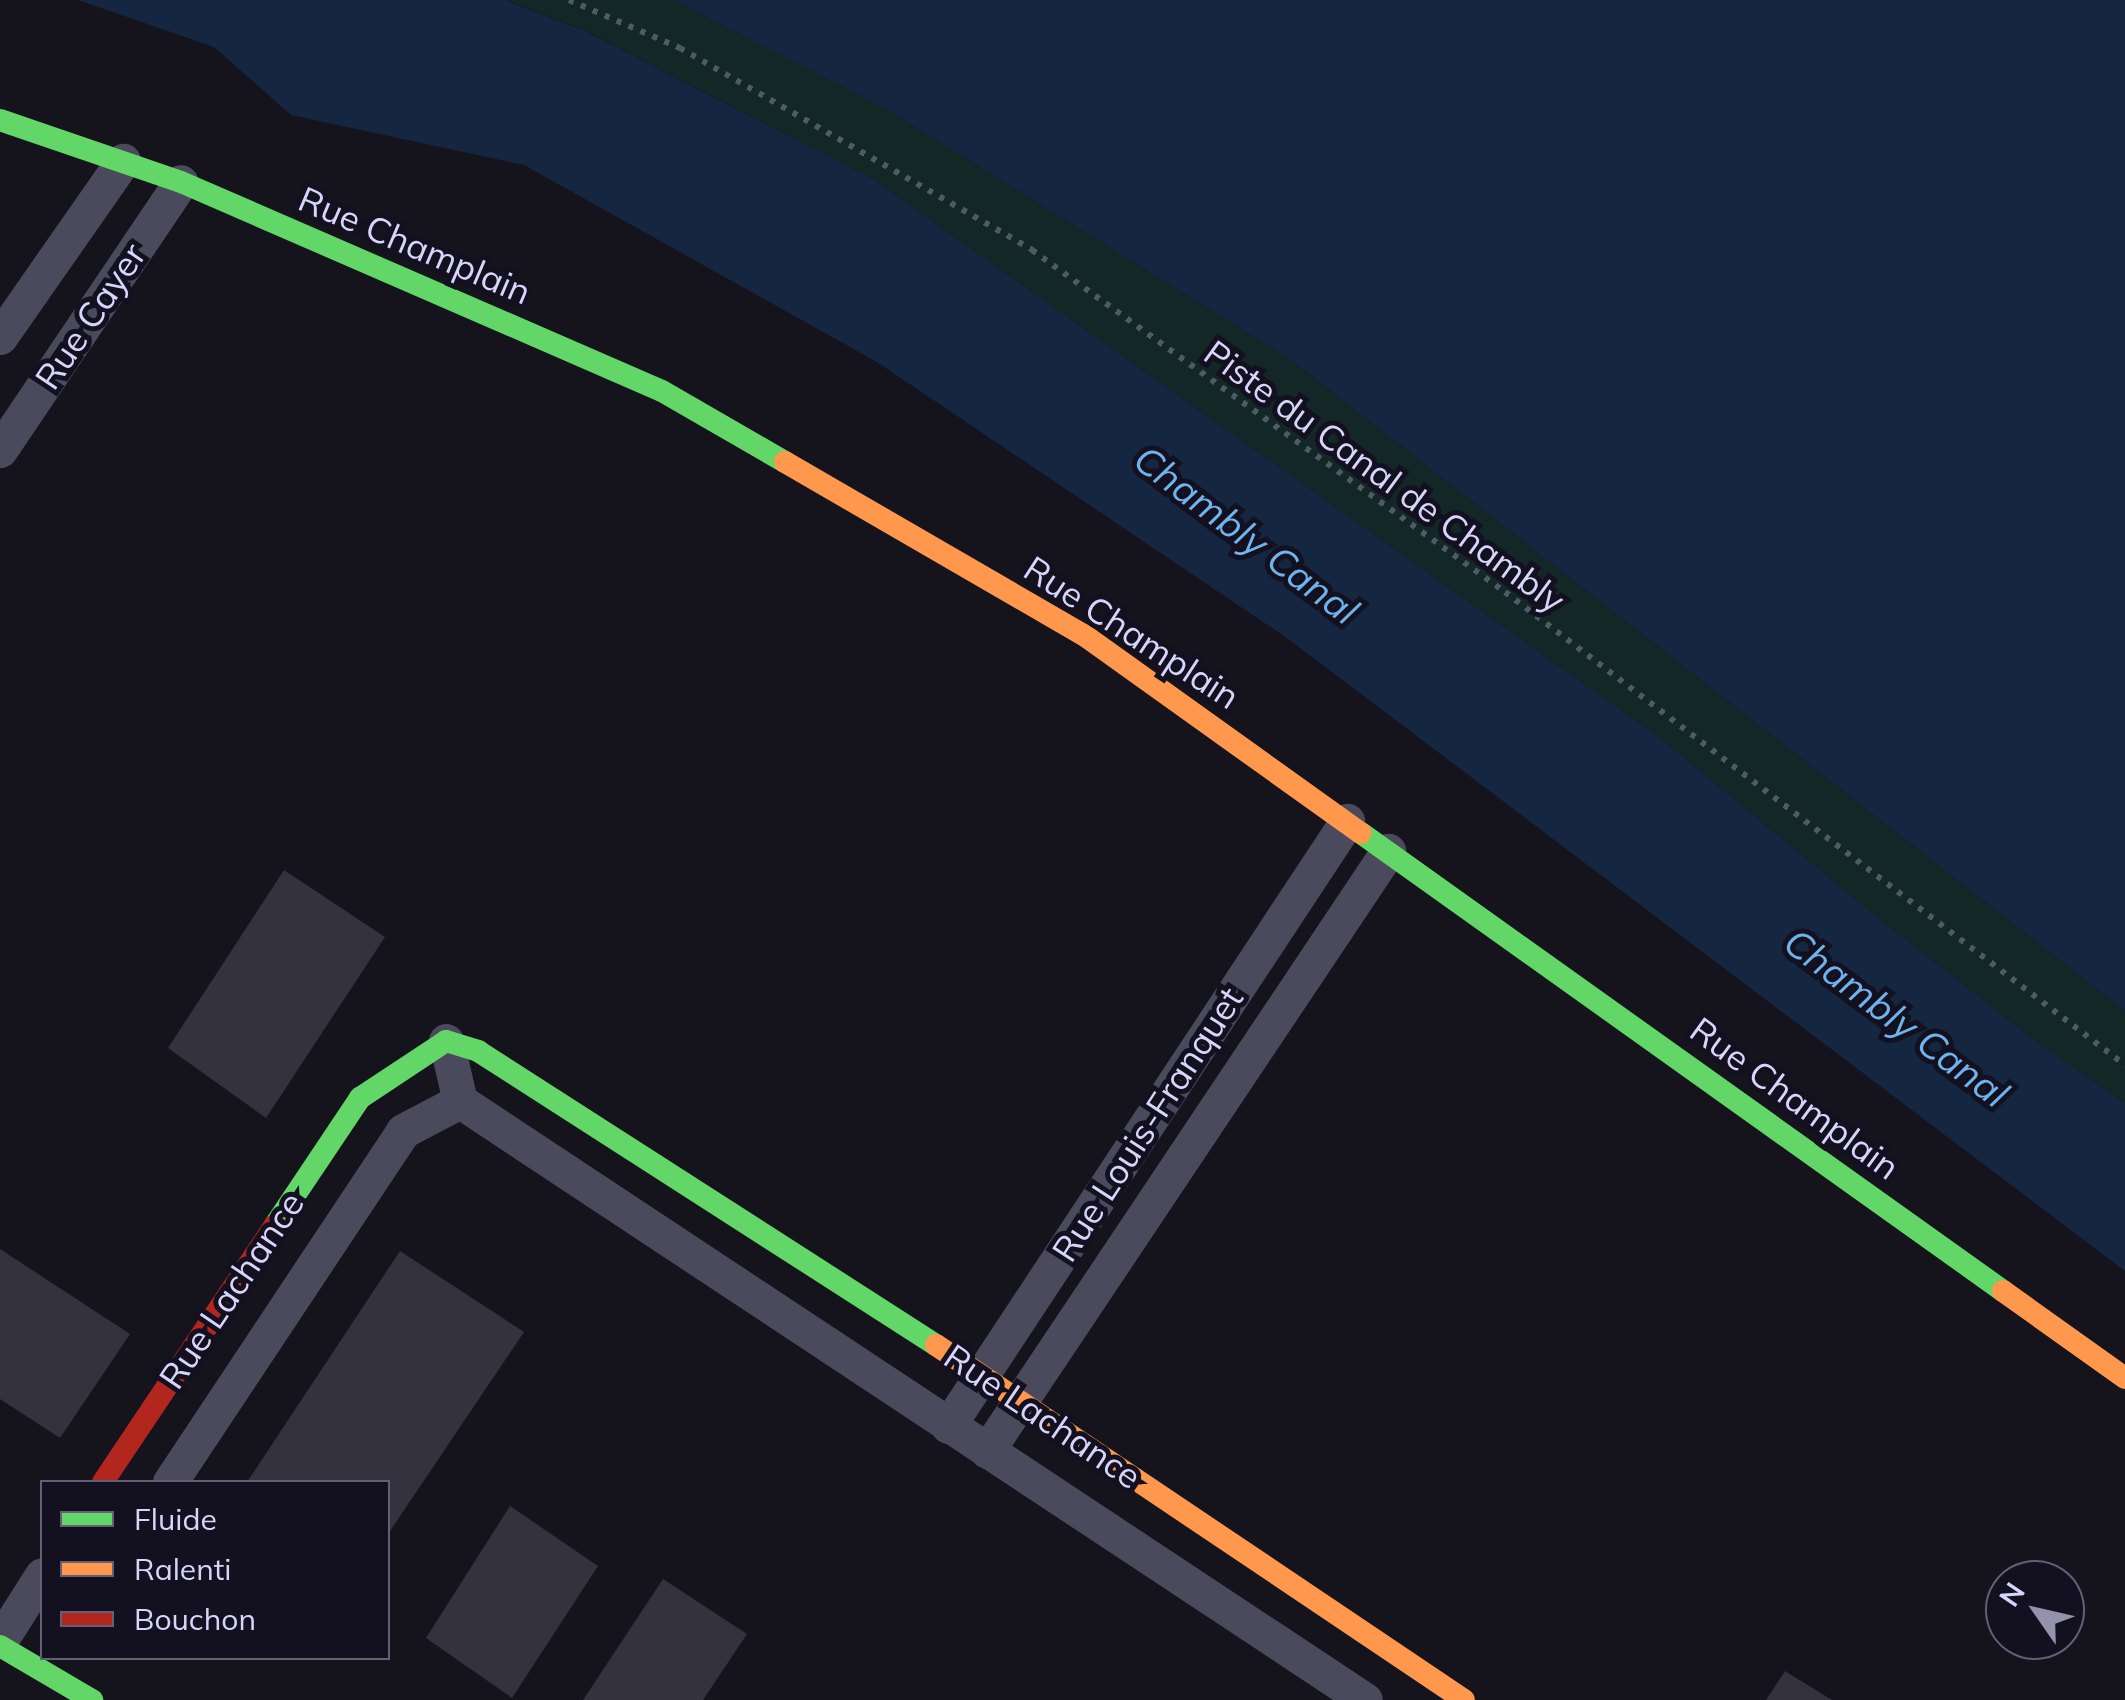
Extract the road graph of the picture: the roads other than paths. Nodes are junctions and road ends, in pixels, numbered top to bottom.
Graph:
1 (0, 120) edge
2 (123, 160) junction
3 (181, 182) junction
4 (0, 337) edge
5 (0, 450) edge
6 (1346, 821) junction
7 (1388, 851) junction
8 (446, 1041) junction
9 (360, 1098) junction
10 (460, 1101) junction
11 (402, 1130) junction
12 (783, 1246) junction
13 (751, 1294) junction
14 (983, 1374) junction
15 (2125, 1378) edge
16 (1021, 1399) junction
17 (948, 1426) junction
18 (987, 1452) junction
19 (104, 1480) edge
20 (171, 1480) edge
21 (40, 1578) edge
22 (1300, 1590) junction
23 (1267, 1638) junction
24 (0, 1644) edge
25 (44, 1677) edge
26 (92, 1700) edge
27 (1364, 1700) edge
28 (1464, 1700) edge

1 - 2 street, Rue Champlain
2 - 3 street, Rue Champlain
2 - 4 street, Rue Cayer
3 - 5 street, Rue Cayer
3 - 6 street, Rue Champlain
6 - 7 street, Rue Champlain
6 - 14 street, Rue Louis-Franquet
7 - 15 street, Rue Champlain
7 - 16 street, Rue Louis-Franquet
8 - 9 street, Rue Lachance
8 - 10 street
8 - 12 street, Rue Lachance
9 - 11 street
9 - 19 street, Rue Lachance
10 - 11 street
10 - 13 street, Rue Lachance
11 - 20 street, Rue Lachance
12 - 13 street
12 - 14 street, Rue Lachance
13 - 17 street, Rue Lachance
14 - 16 street, Rue Lachance
14 - 17 street, Rue Louis-Franquet
16 - 18 street, Rue Louis-Franquet
16 - 22 street, Rue Lachance
17 - 18 street, Rue Lachance
18 - 23 street, Rue Lachance
21 - 24 street
22 - 23 street
22 - 28 street, Rue Lachance
23 - 27 street, Rue Lachance
24 - 25 street
25 - 26 street

